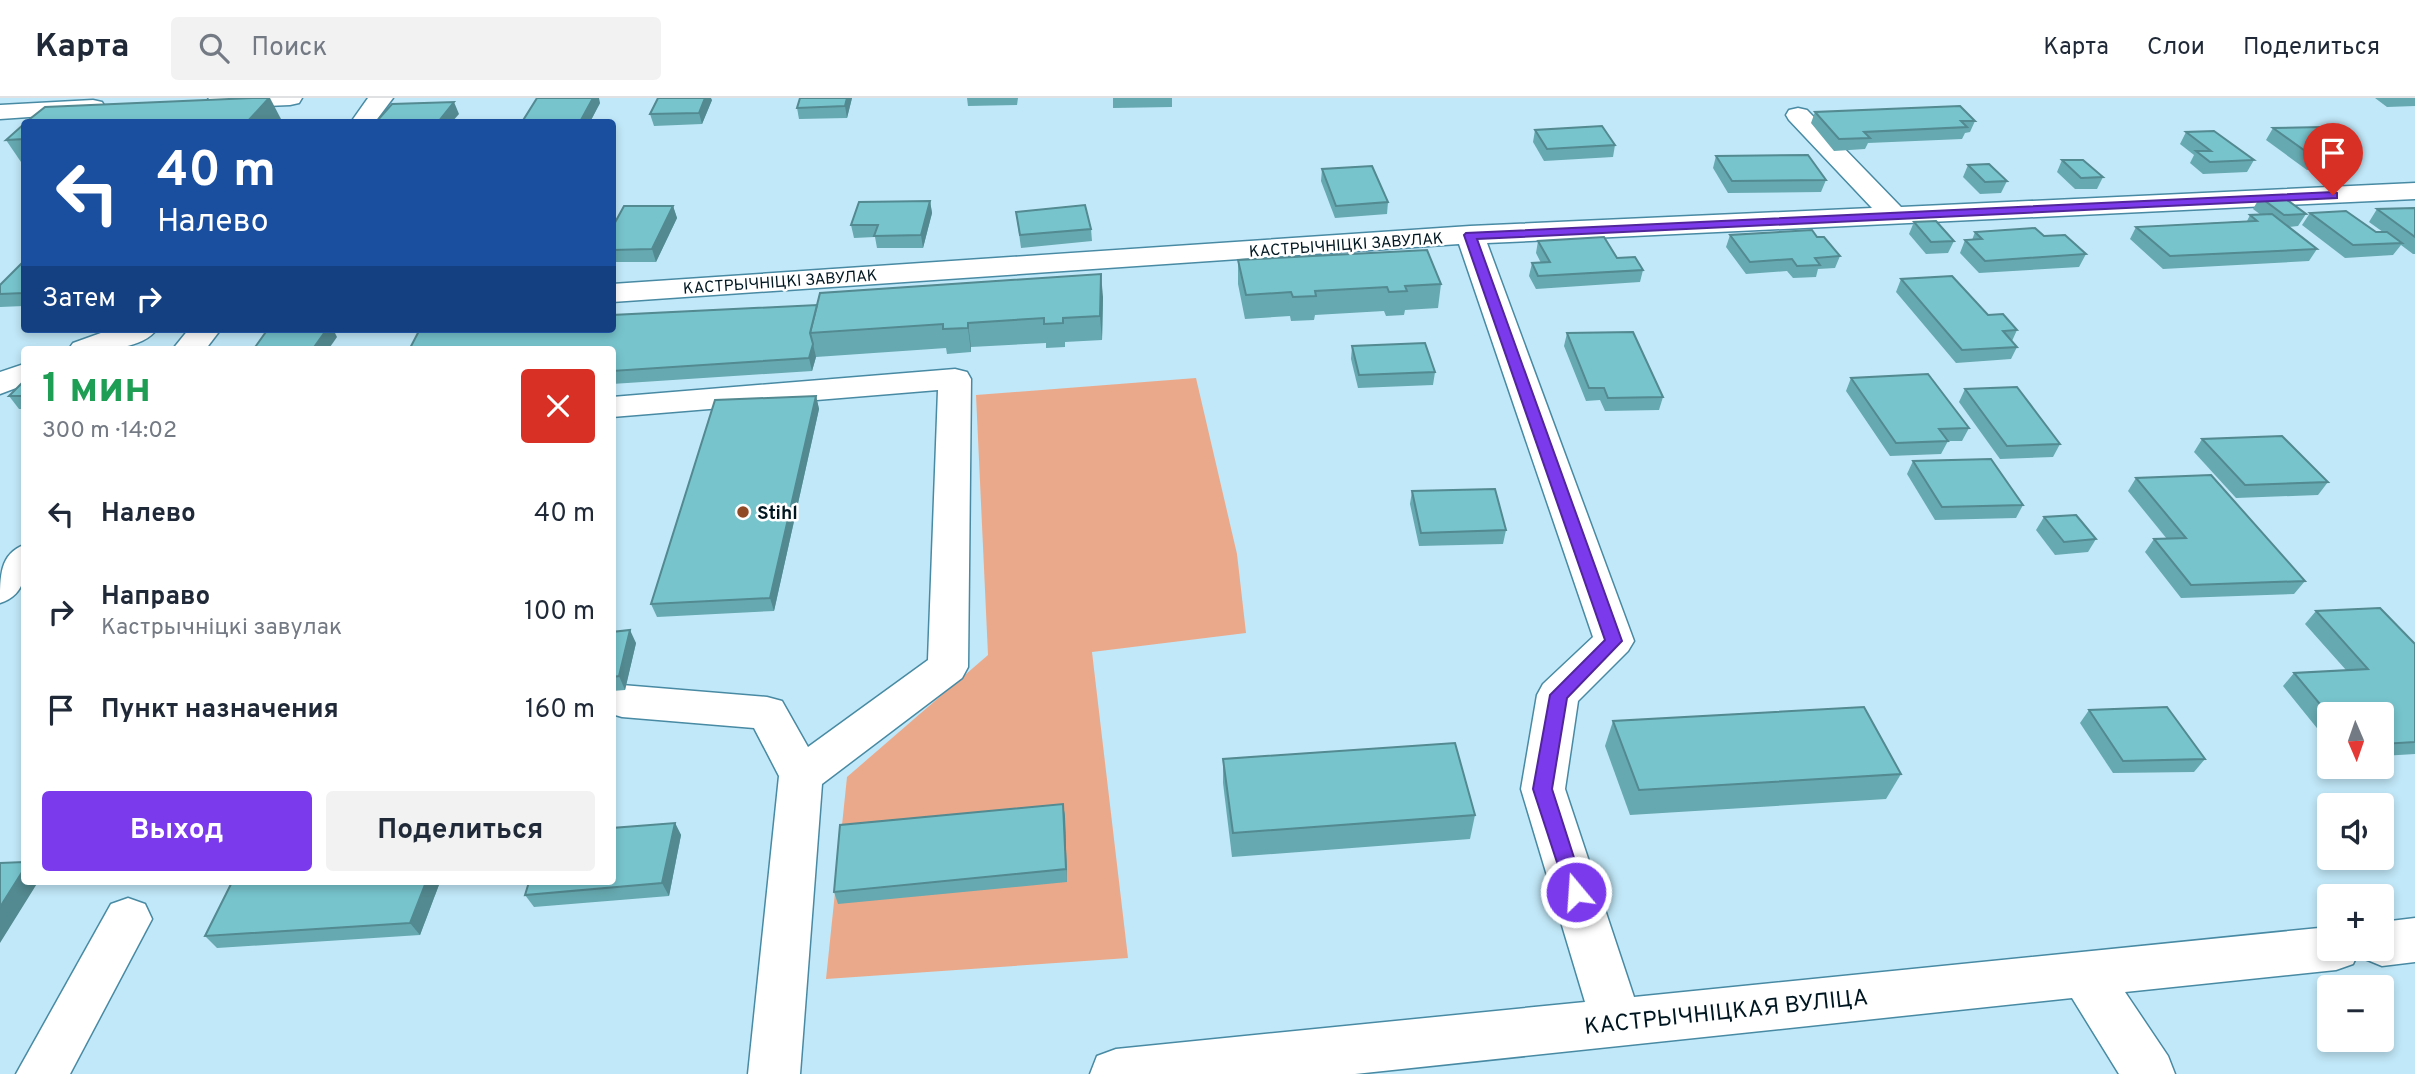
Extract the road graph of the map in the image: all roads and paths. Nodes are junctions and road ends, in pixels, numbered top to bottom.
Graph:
1 (290, 98) edge
2 (381, 98) edge
3 (194, 103) edge
4 (111, 106) edge
5 (0, 112) edge
6 (1798, 115) dead end
7 (365, 119) edge
8 (2415, 191) edge
9 (1895, 216) junction
10 (1470, 235) junction
11 (616, 293) edge
12 (130, 333) edge
13 (95, 346) edge
14 (21, 375) edge
15 (0, 384) edge
16 (616, 407) edge
17 (21, 562) edge
18 (0, 589) edge
19 (622, 701) dead end
20 (801, 776) junction
21 (128, 919) dead end
22 (2415, 940) edge
23 (2394, 943) edge
24 (2317, 950) edge
25 (2084, 974) junction
26 (1616, 1022) junction
27 (1277, 1066) edge
28 (42, 1074) edge
29 (774, 1074) edge
30 (1116, 1074) edge
31 (2149, 1074) edge

1 - 3 street
2 - 7 street
4 - 5 street
6 - 9 street
8 - 9 street, КАСТРЫЧНІЦКІ ЗАВУЛАК
9 - 10 street, КАСТРЫЧНІЦКІ ЗАВУЛАК
10 - 11 street, КАСТРЫЧНІЦКІ ЗАВУЛАК
10 - 26 street
12 - 13 street
14 - 15 street
16 - 20 street
17 - 18 street
19 - 20 street
20 - 29 street
21 - 28 street
22 - 23 street
24 - 25 street, КАСТРЫЧНІЦКАЯ ВУЛІЦА
25 - 26 street, КАСТРЫЧНІЦКАЯ ВУЛІЦА
25 - 31 street
26 - 27 street, КАСТРЫЧНІЦКАЯ ВУЛІЦА
27 - 30 street, КАСТРЫЧНІЦКАЯ ВУЛІЦА

